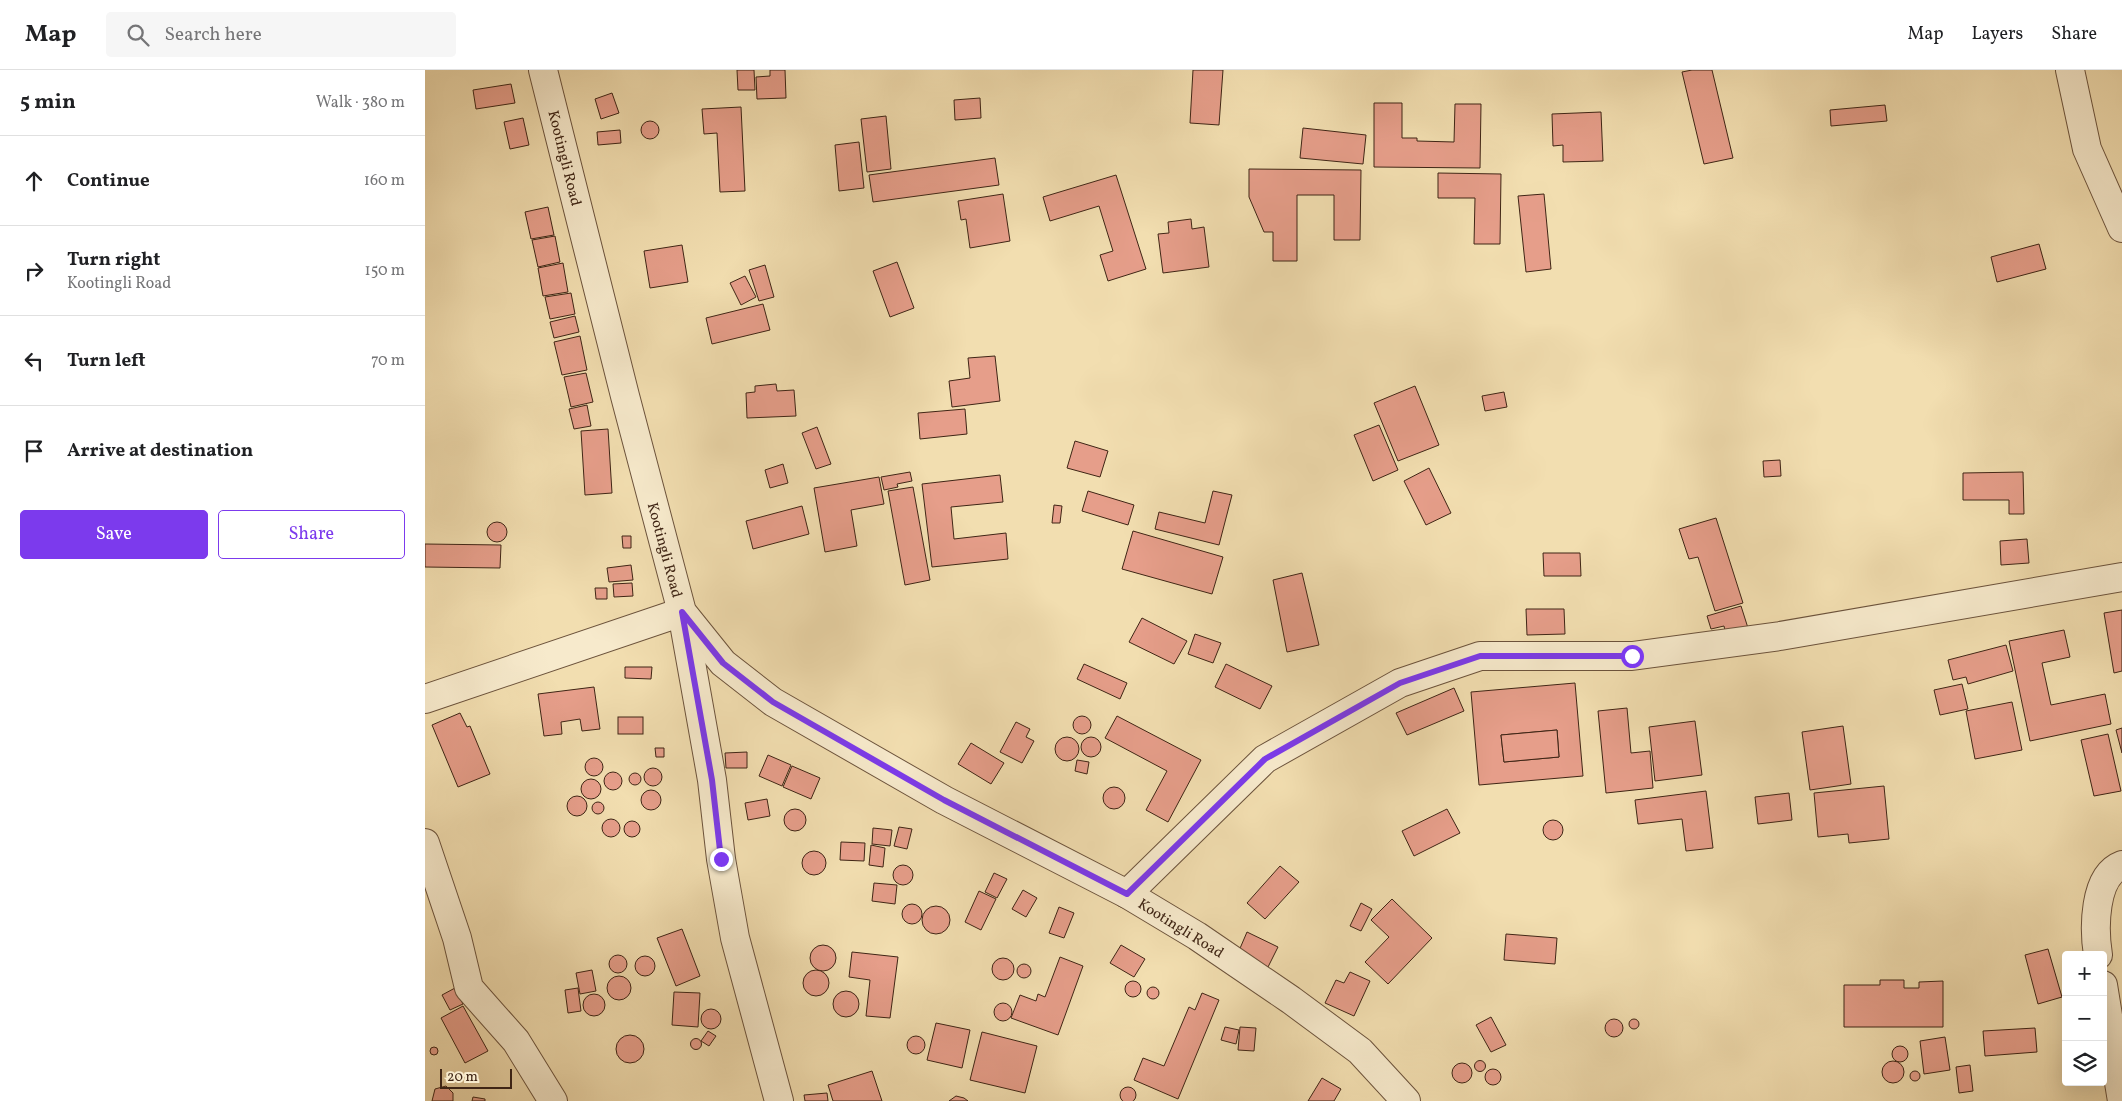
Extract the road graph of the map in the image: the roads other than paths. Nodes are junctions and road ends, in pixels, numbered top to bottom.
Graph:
1 (543, 70) edge
2 (2070, 70) edge
3 (2122, 228) edge
4 (2122, 577) edge
5 (682, 612) junction
6 (425, 699) edge
7 (425, 842) edge
8 (2122, 865) edge
9 (1127, 894) junction
10 (2098, 951) edge
11 (2105, 996) edge
12 (553, 1101) edge
13 (779, 1101) edge
14 (1406, 1101) edge
15 (2122, 1101) edge

1 - 5 street, Kootingli Road
2 - 3 street
4 - 9 street
5 - 6 street
5 - 9 street, Kootingli Road
5 - 13 street
7 - 12 street
8 - 10 street
9 - 14 street, Kootingli Road
11 - 15 street

